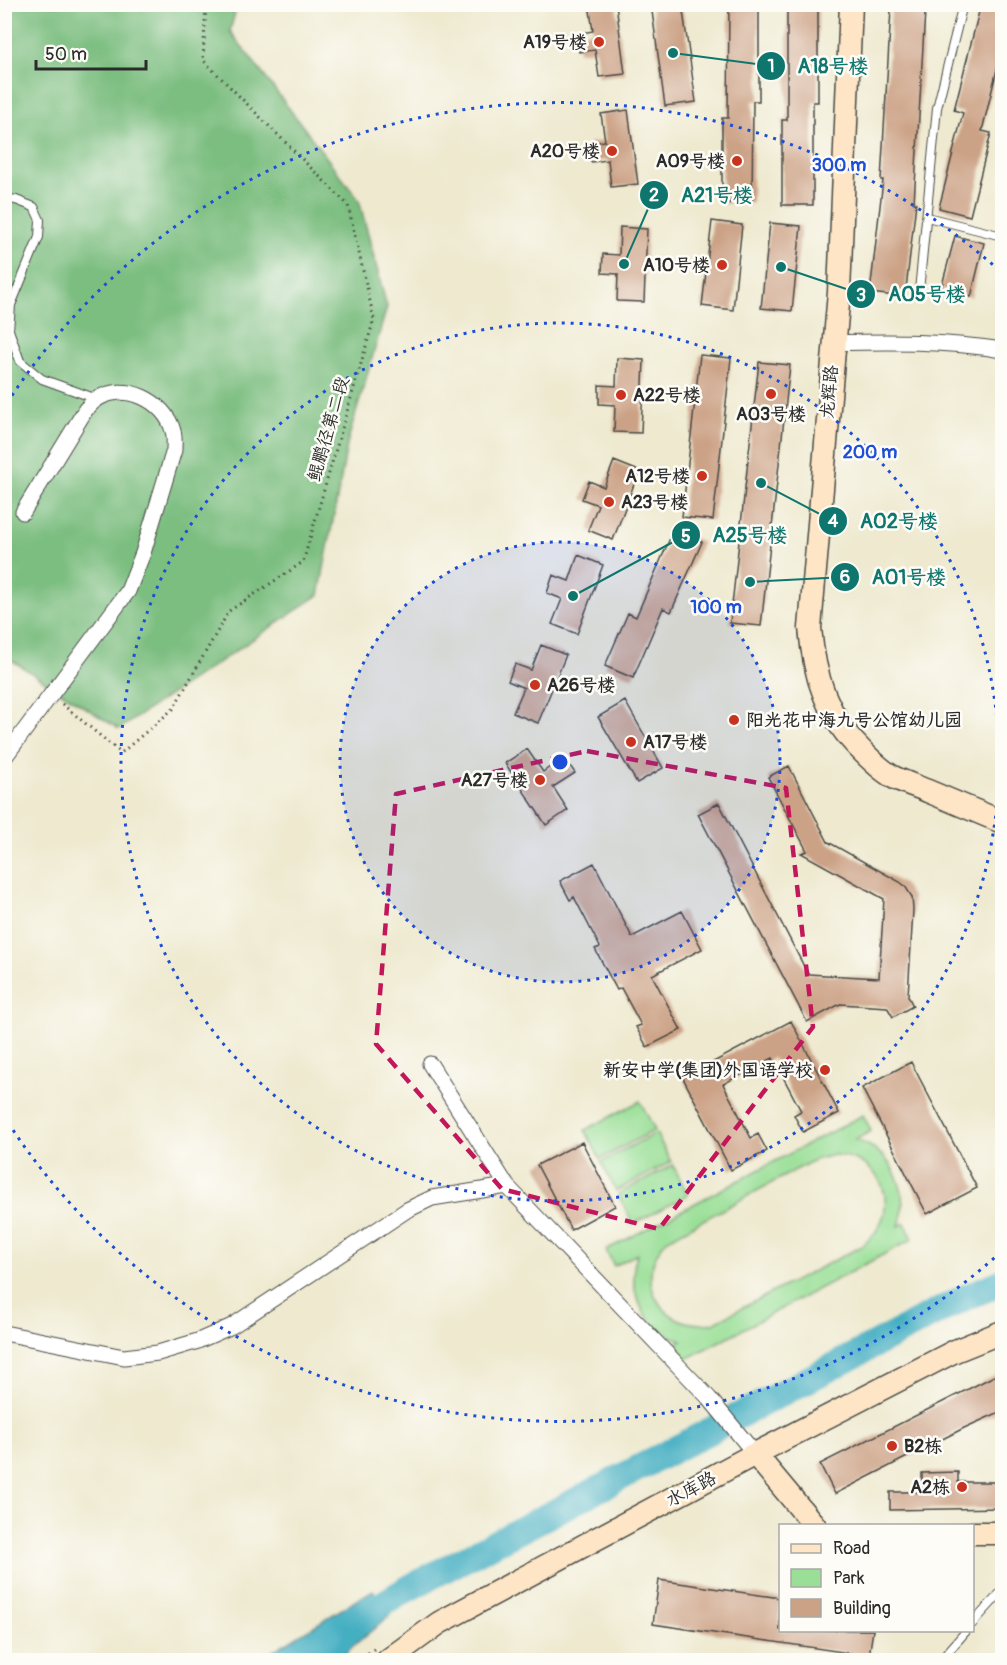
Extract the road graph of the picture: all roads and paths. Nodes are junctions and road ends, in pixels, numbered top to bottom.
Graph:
1 (206, 4) edge
2 (851, 4) edge
3 (963, 4) edge
4 (4, 198) edge
5 (927, 216) junction
6 (1002, 236) edge
7 (919, 291) dead end
8 (833, 343) junction
9 (1002, 350) edge
10 (97, 399) junction
11 (23, 512) dead end
12 (51, 695) junction
13 (4, 758) edge
14 (1002, 822) edge
15 (430, 1064) dead end
16 (507, 1186) junction
17 (1002, 1332) edge
18 (4, 1333) edge
19 (756, 1454) junction
20 (813, 1524) edge
21 (1002, 1590) edge
22 (974, 1622) edge
23 (965, 1632) edge
24 (388, 1660) edge
25 (941, 1660) edge

1 - 12 path, 鲲鹏径第二段
2 - 8 street, 龙辉路
3 - 5 lane
4 - 10 lane
5 - 6 lane
5 - 7 lane
8 - 9 street
8 - 14 street, 龙辉路
10 - 11 street
10 - 12 street
12 - 13 street
15 - 16 street
16 - 18 street
16 - 19 street
17 - 19 street, 水库路
19 - 20 street
19 - 24 street, 水库路
21 - 22 lane
23 - 25 lane

